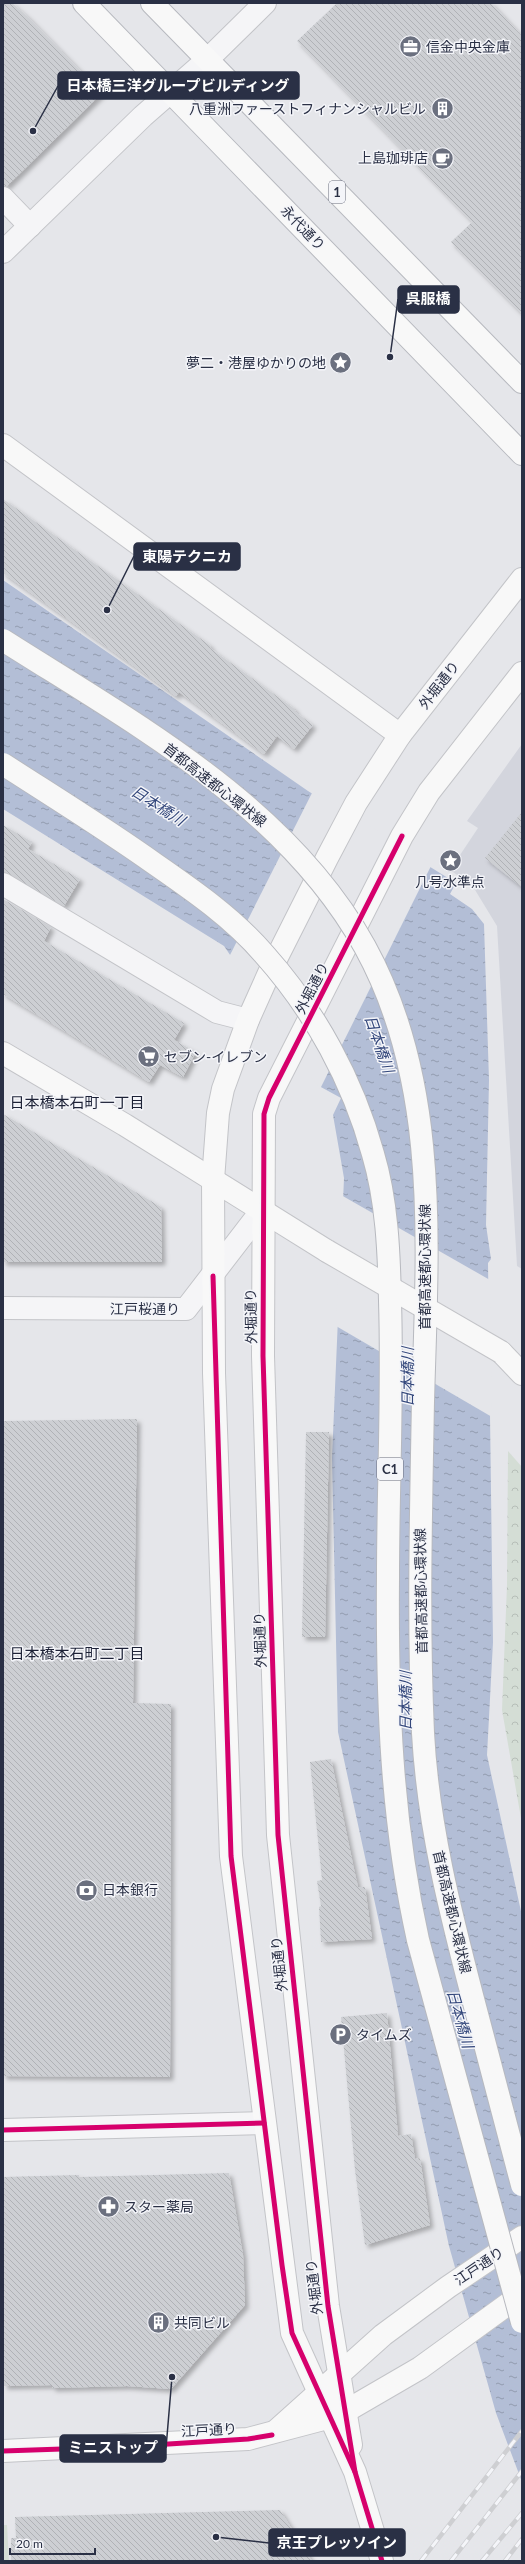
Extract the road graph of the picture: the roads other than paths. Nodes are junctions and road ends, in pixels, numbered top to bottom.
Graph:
1 (84, 3) edge
2 (152, 3) edge
3 (265, 3) edge
4 (207, 60) junction
5 (171, 91) junction
6 (3, 198) edge
7 (30, 226) junction
8 (3, 252) edge
9 (522, 382) edge
10 (3, 445) edge
11 (522, 454) edge
12 (522, 579) edge
13 (3, 640) edge
14 (522, 674) edge
15 (400, 735) junction
16 (3, 764) edge
17 (3, 884) edge
18 (248, 1020) junction
19 (3, 1053) edge
20 (213, 1180) junction
21 (262, 1210) junction
22 (213, 1276) junction
23 (3, 1308) edge
24 (522, 1374) edge
25 (264, 2123) junction
26 (3, 2130) edge
27 (522, 2185) edge
28 (522, 2237) edge
29 (522, 2294) edge
30 (522, 2322) edge
31 (340, 2374) junction
32 (319, 2392) junction
33 (339, 2414) junction
34 (272, 2435) junction
35 (3, 2451) edge
36 (382, 2561) edge

1 - 5 main road, 永代通り
2 - 4 main road, 1
3 - 4 street
4 - 5 street
4 - 9 main road, 1
5 - 7 street
5 - 11 main road, 永代通り
6 - 7 street
7 - 8 street
10 - 15 main road
12 - 15 main road, 外堀通り
13 - 27 main road, 首都高速都心環状線 / C1, bridge
14 - 21 main road, 外堀通り, bridge
15 - 18 main road, 外堀通り, bridge
16 - 30 main road, C1, bridge
17 - 18 street
18 - 20 main road, 外堀通り
19 - 20 main road
20 - 21 main road
20 - 22 main road, 外堀通り
21 - 22 street, 江戸桜通り
21 - 24 main road, bridge
21 - 31 main road, 外堀通り
22 - 23 street, 江戸桜通り
22 - 25 main road, 外堀通り
25 - 26 street
25 - 32 main road, 外堀通り
28 - 31 main road, 江戸通り
29 - 33 main road, 江戸通り
31 - 32 main road, 江戸通り
31 - 33 main road, 外堀通り
32 - 33 main road, 外堀通り
32 - 34 main road, 江戸通り
33 - 34 main road, 江戸通り
33 - 36 main road, 外堀通り
34 - 35 main road, 江戸通り

